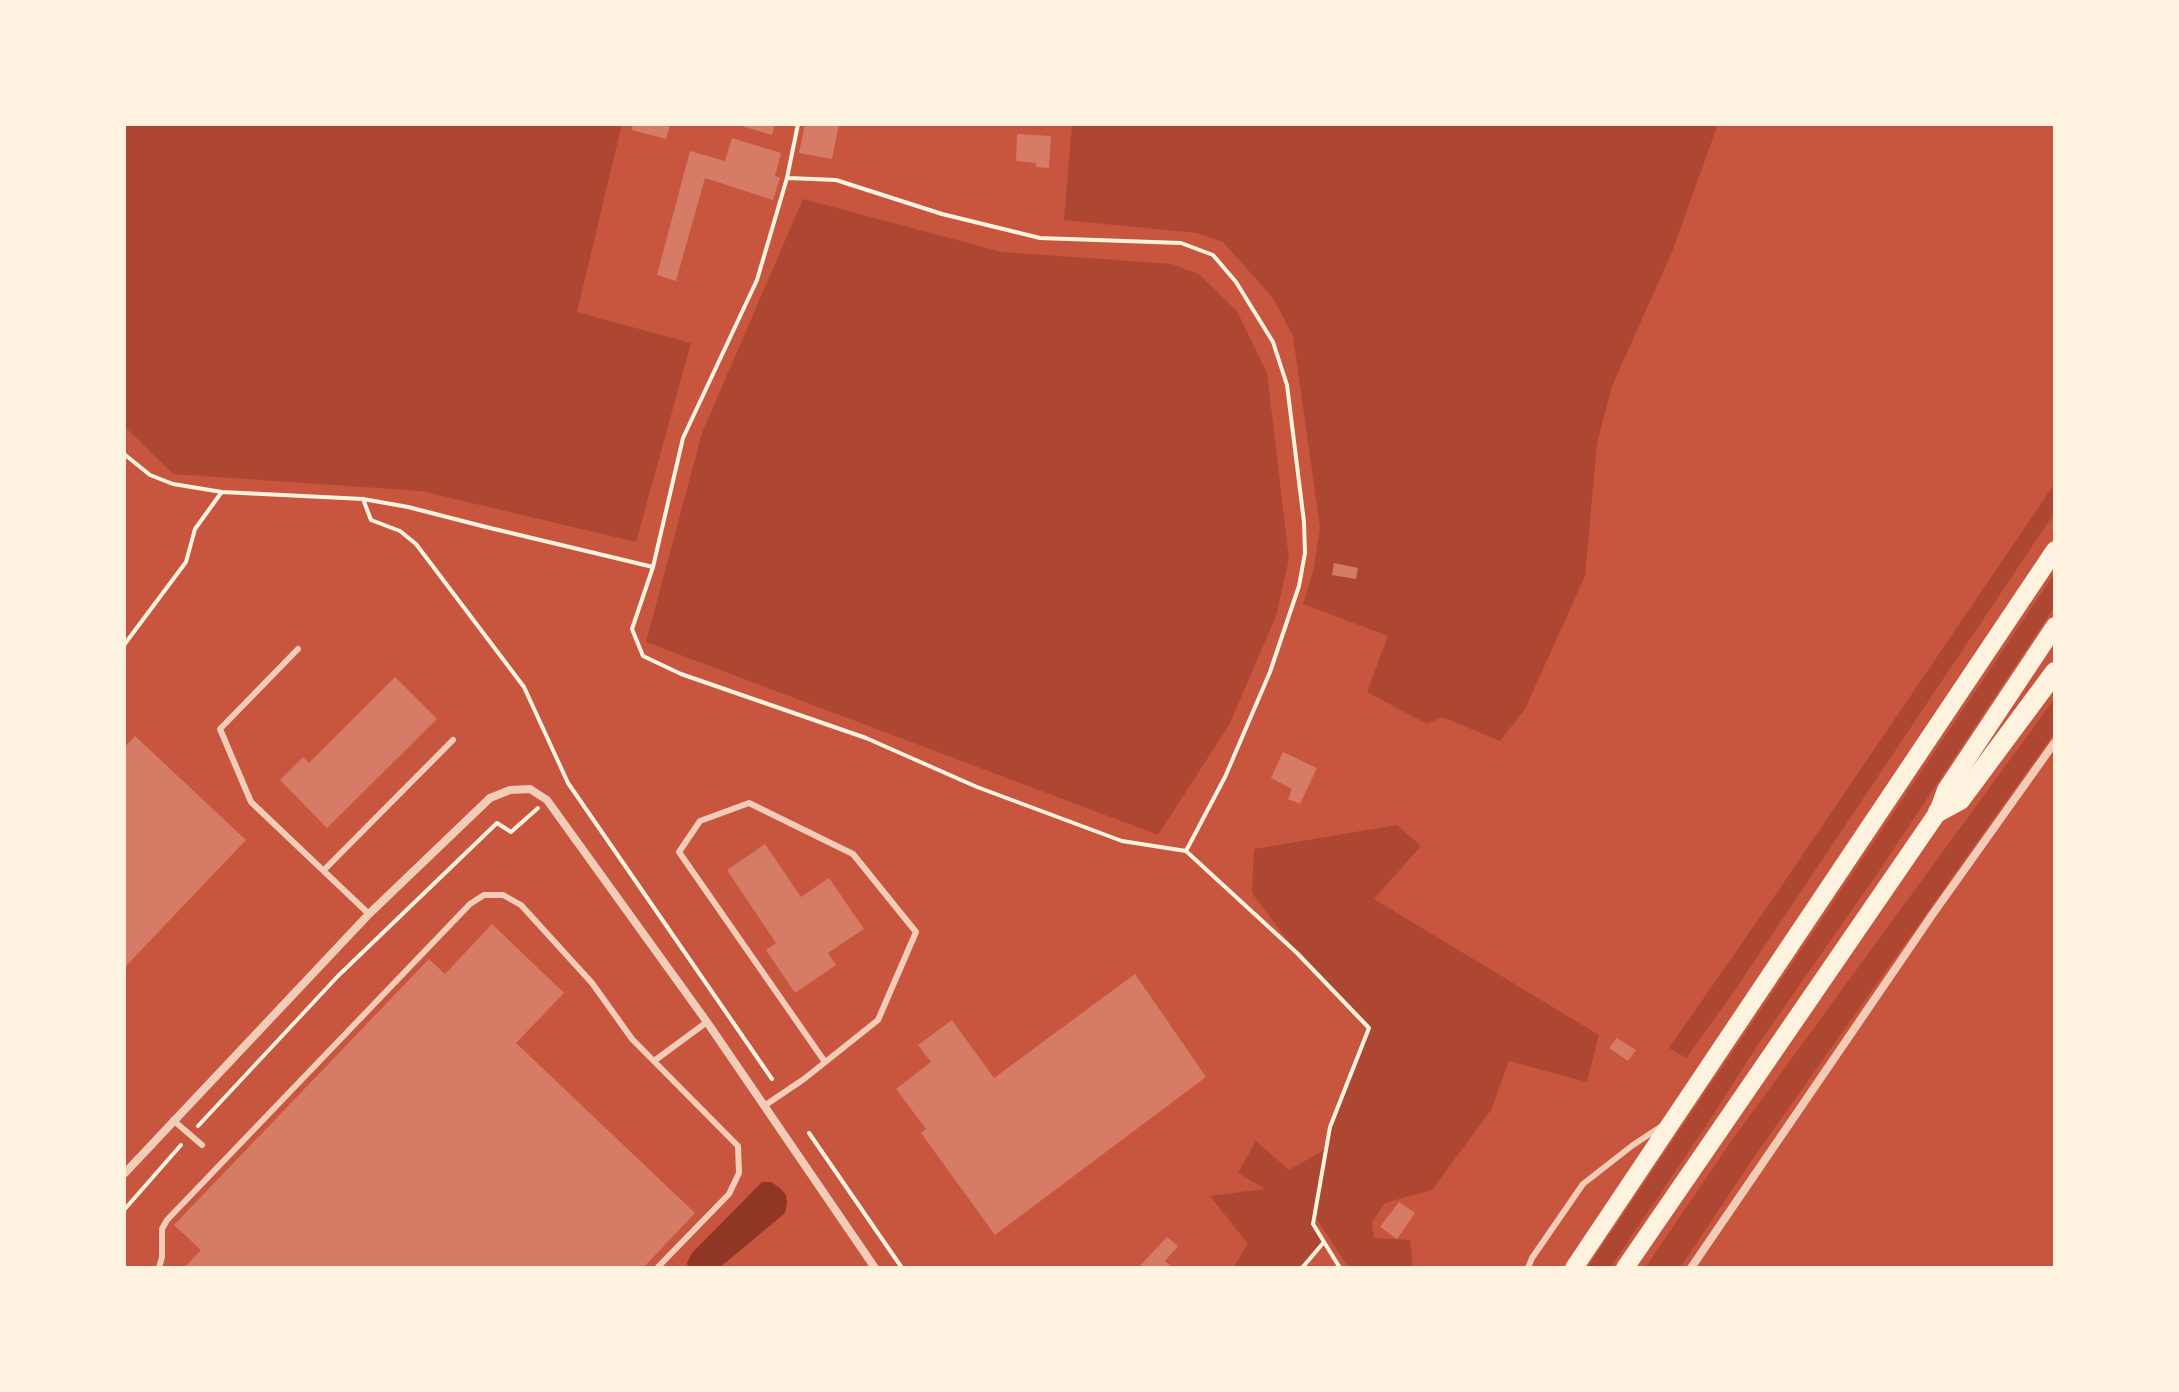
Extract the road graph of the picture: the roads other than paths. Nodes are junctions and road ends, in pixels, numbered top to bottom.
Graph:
1 (2055, 550) edge
2 (2055, 626) edge
3 (298, 649) dead end
4 (2055, 672) edge
5 (453, 740) dead end
6 (2055, 742) edge
7 (1938, 812) junction
8 (324, 870) junction
9 (369, 914) junction
10 (707, 1022) junction
11 (654, 1061) junction
12 (825, 1062) junction
13 (764, 1106) junction
14 (1675, 1118) junction
15 (173, 1120) junction
16 (202, 1145) dead end
17 (124, 1174) edge
18 (159, 1268) edge
19 (657, 1268) edge
20 (875, 1268) edge
21 (1528, 1268) edge
22 (1574, 1268) edge
23 (1625, 1268) edge
24 (1691, 1268) edge

1 - 14 main road
2 - 7 main road
3 - 8 lane
4 - 7 highway
5 - 8 lane
6 - 24 street
7 - 23 main road
8 - 9 lane
9 - 10 street
9 - 15 street
10 - 11 lane
10 - 13 street
11 - 18 lane
11 - 19 lane
12 - 12 lane
12 - 13 lane
13 - 20 street
14 - 21 lane
14 - 22 main road
15 - 16 lane
15 - 17 street

